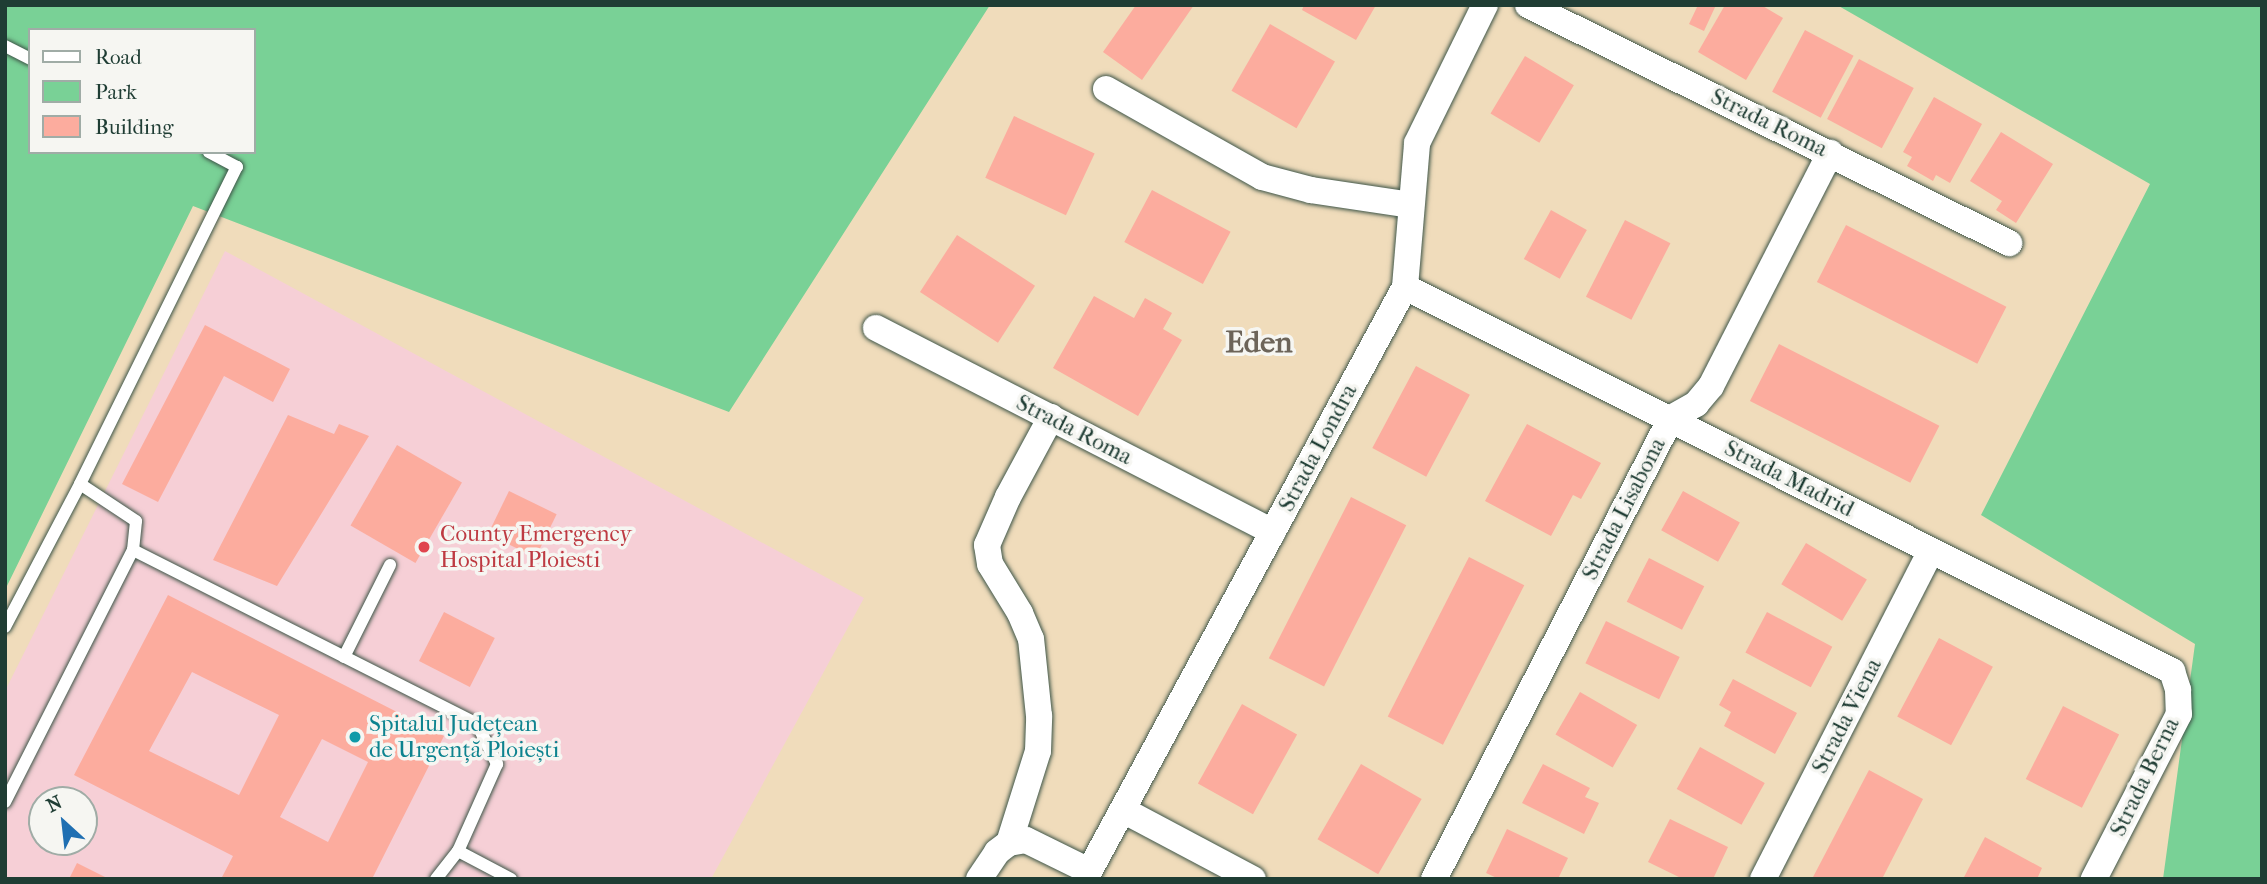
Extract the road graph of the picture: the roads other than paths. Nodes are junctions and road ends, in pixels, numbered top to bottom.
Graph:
1 (1485, 5) edge
2 (1528, 5) edge
3 (5, 46) edge
4 (28, 58) edge
5 (1106, 89) dead end
6 (1830, 153) junction
7 (213, 154) edge
8 (1410, 205) junction
9 (2009, 243) dead end
10 (1405, 287) junction
11 (876, 328) dead end
12 (1051, 417) junction
13 (1671, 418) junction
14 (80, 484) junction
15 (1273, 532) junction
16 (133, 550) junction
17 (1930, 552) junction
18 (390, 565) dead end
19 (5, 627) edge
20 (344, 657) junction
21 (2172, 671) joint
22 (5, 802) edge
23 (1123, 810) junction
24 (1009, 843) junction
25 (457, 851) junction
26 (1087, 875) edge
27 (436, 879) edge
28 (511, 879) edge
29 (979, 879) edge
30 (1253, 879) edge
31 (1434, 879) edge
32 (1763, 879) edge
33 (2094, 879) edge

1 - 8 street, Strada Londra
2 - 6 street, Strada Roma
3 - 4 lane
5 - 8 street
6 - 9 street, Strada Roma
6 - 13 street, Strada Lisabona
7 - 14 lane
8 - 10 street, Strada Londra
10 - 13 street, Strada Madrid
10 - 15 street, Strada Londra
11 - 12 street, Strada Roma
12 - 15 street, Strada Roma
12 - 24 street
13 - 17 street, Strada Madrid
13 - 31 street, Strada Lisabona
14 - 16 lane
14 - 19 lane
15 - 23 street, Strada Londra
16 - 20 lane
16 - 22 lane
17 - 21 street, Strada Madrid
17 - 32 street, Strada Viena
18 - 20 lane
20 - 25 lane
21 - 33 street, Strada Berna
23 - 26 street, Strada Londra
23 - 30 street
24 - 26 street, Strada Londra
24 - 29 street
25 - 27 lane
25 - 28 lane

